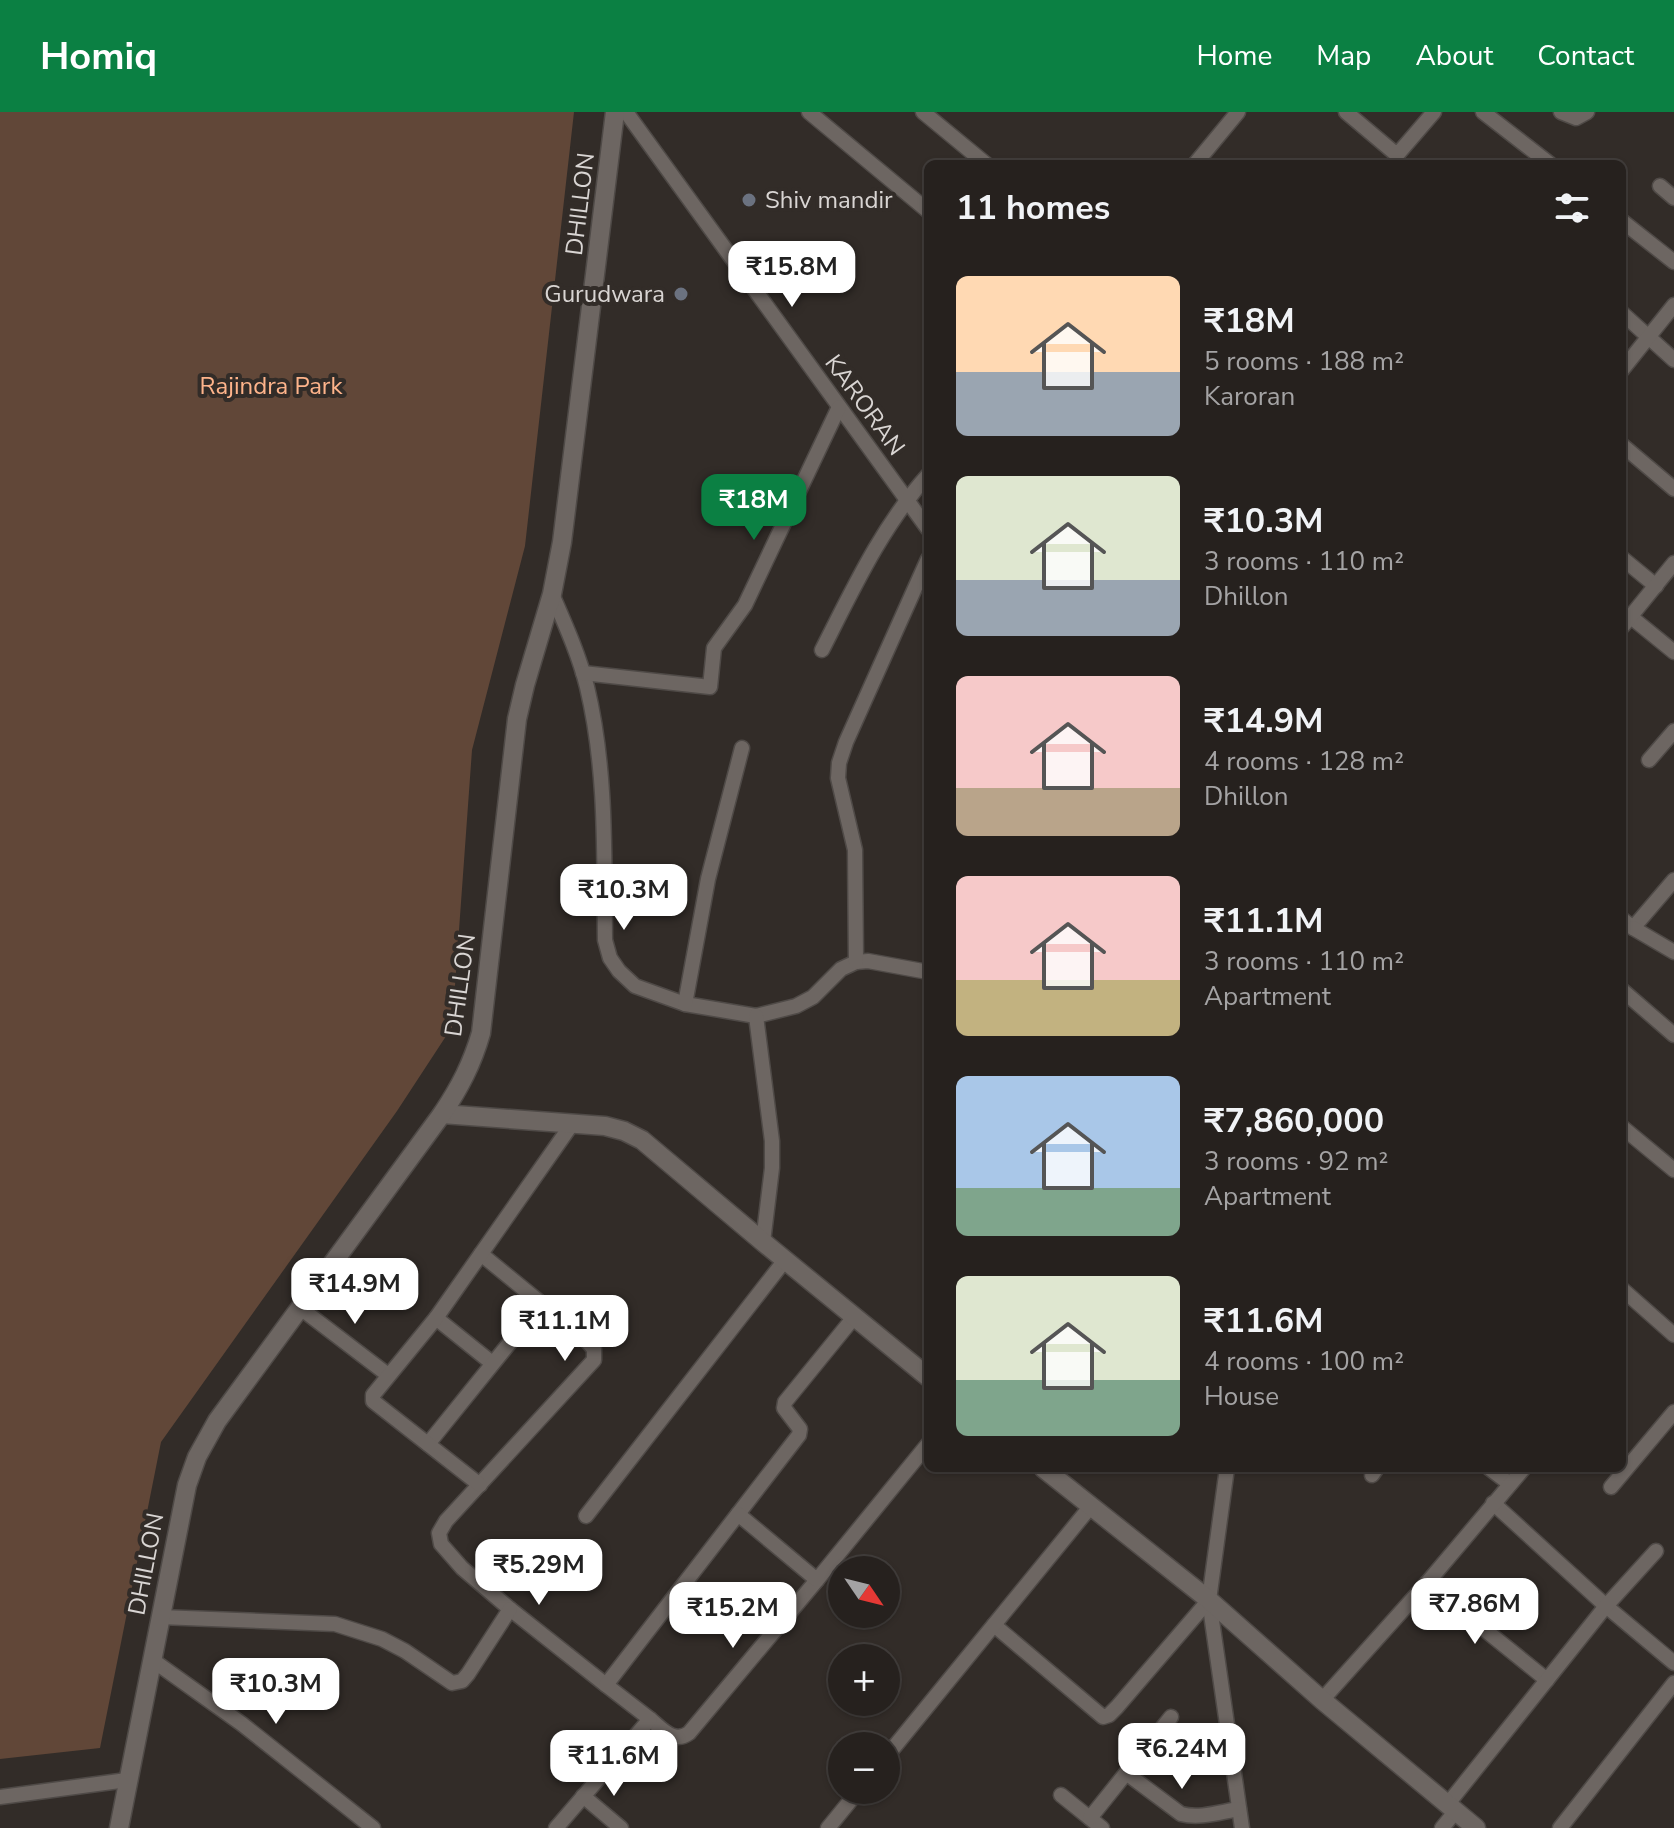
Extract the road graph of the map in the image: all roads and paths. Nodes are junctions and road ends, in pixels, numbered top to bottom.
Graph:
1 (615, 112) edge
2 (626, 112) edge
3 (809, 112) edge
4 (923, 112) edge
5 (1238, 112) edge
6 (1346, 112) edge
7 (1434, 112) edge
8 (1483, 112) edge
9 (1561, 112) edge
10 (1587, 112) edge
11 (1402, 159) edge
12 (981, 160) edge
13 (1198, 160) edge
14 (1545, 160) edge
15 (1660, 186) dead end
16 (1674, 198) edge
17 (924, 208) edge
18 (1626, 224) edge
19 (1674, 262) edge
20 (1674, 305) edge
21 (1626, 317) edge
22 (1649, 337) junction
23 (1674, 360) edge
24 (1626, 365) edge
25 (839, 407) junction
26 (1626, 448) edge
27 (924, 479) edge
28 (1674, 489) edge
29 (906, 499) junction
30 (924, 524) edge
31 (1626, 561) edge
32 (1674, 563) edge
33 (924, 568) edge
34 (1656, 586) junction
35 (552, 594) junction
36 (1626, 622) edge
37 (822, 650) dead end
38 (1674, 652) edge
39 (583, 673) junction
40 (1674, 731) edge
41 (742, 748) dead end
42 (1649, 760) dead end
43 (1674, 880) edge
44 (1627, 924) edge
45 (1674, 952) edge
46 (856, 962) junction
47 (924, 968) edge
48 (1626, 993) edge
49 (685, 1004) junction
50 (756, 1016) junction
51 (1674, 1035) edge
52 (442, 1114) junction
53 (572, 1124) junction
54 (1626, 1130) edge
55 (1674, 1170) edge
56 (763, 1242) junction
57 (481, 1254) junction
58 (785, 1260) junction
59 (1626, 1292) edge
60 (541, 1304) junction
61 (299, 1307) junction
62 (855, 1316) junction
63 (436, 1318) junction
64 (1674, 1334) edge
65 (492, 1363) junction
66 (924, 1374) edge
67 (388, 1375) junction
68 (1674, 1412) edge
69 (428, 1444) junction
70 (924, 1449) edge
71 (1626, 1469) edge
72 (1048, 1472) edge
73 (1226, 1472) edge
74 (1494, 1472) edge
75 (1520, 1472) edge
76 (1624, 1472) edge
77 (1510, 1484) junction
78 (480, 1485) junction
79 (1611, 1487) dead end
80 (1493, 1503) junction
81 (1091, 1506) junction
82 (738, 1514) junction
83 (586, 1516) dead end
84 (1656, 1551) dead end
85 (817, 1580) junction
86 (1427, 1583) junction
87 (1209, 1600) junction
88 (1606, 1606) junction
89 (510, 1609) junction
90 (160, 1617) junction
91 (994, 1625) junction
92 (151, 1659) junction
93 (1674, 1663) edge
94 (1547, 1680) junction
95 (1674, 1683) edge
96 (606, 1685) junction
97 (1322, 1700) junction
98 (1171, 1717) dead end
99 (650, 1719) junction
100 (900, 1740) edge
101 (1126, 1773) junction
102 (127, 1780) junction
103 (1061, 1795) dead end
104 (583, 1796) junction
105 (0, 1797) edge
106 (848, 1804) edge
107 (1239, 1809) junction
108 (1451, 1809) junction
109 (1090, 1818) junction
110 (119, 1828) edge
111 (373, 1828) edge
112 (556, 1828) edge
113 (621, 1828) edge
114 (828, 1828) edge
115 (1102, 1828) edge
116 (1242, 1828) edge
117 (1442, 1828) edge
118 (1476, 1828) edge
119 (1560, 1828) edge

1 - 35 street, DHILLON
2 - 25 street, KARORAN
3 - 17 street
4 - 12 street
5 - 13 street
6 - 11 street
7 - 11 street
8 - 14 street
9 - 10 street
15 - 16 street
18 - 19 street
20 - 22 street
21 - 22 street
22 - 23 street
22 - 24 street
25 - 29 street, KARORAN
25 - 39 street
26 - 28 street
27 - 29 street
29 - 30 street, KARORAN
29 - 37 street
31 - 34 street
32 - 34 street
33 - 46 street
34 - 36 street
35 - 39 street
35 - 52 street, DHILLON
36 - 38 street
39 - 49 street
40 - 42 street
41 - 49 street
43 - 44 street
44 - 45 street
46 - 47 street
46 - 50 street
48 - 51 street
49 - 50 street
50 - 56 street
52 - 53 street
52 - 61 street, DHILLON
53 - 56 street
53 - 57 street
54 - 55 street
56 - 58 street
57 - 60 street
57 - 63 street
58 - 62 street
58 - 83 street
59 - 64 street
60 - 65 street
60 - 78 street
61 - 67 street
61 - 90 street, DHILLON
62 - 66 street
62 - 82 street
63 - 65 street
63 - 67 street
65 - 69 street
67 - 69 street
68 - 71 street
69 - 78 street
70 - 85 street
72 - 81 street
73 - 87 street
74 - 77 street
75 - 77 street
76 - 79 street
77 - 80 street
78 - 89 street
80 - 86 street
80 - 88 street
81 - 87 street
81 - 91 street
82 - 85 street
82 - 96 street
84 - 88 street
85 - 99 street
86 - 94 street
86 - 97 street
87 - 91 street
87 - 97 street
87 - 107 street
88 - 93 street
88 - 94 street
89 - 90 street
89 - 96 street
90 - 92 street, DHILLON
91 - 100 street
92 - 102 street, DHILLON
92 - 111 street
94 - 108 street
95 - 119 street
96 - 99 street
97 - 108 street
98 - 101 street
99 - 104 street
101 - 107 street
101 - 109 street
102 - 105 street
102 - 110 street, DHILLON
103 - 109 street
104 - 112 street
104 - 113 street
106 - 114 street
107 - 116 street
108 - 117 street
108 - 118 street
109 - 115 street

